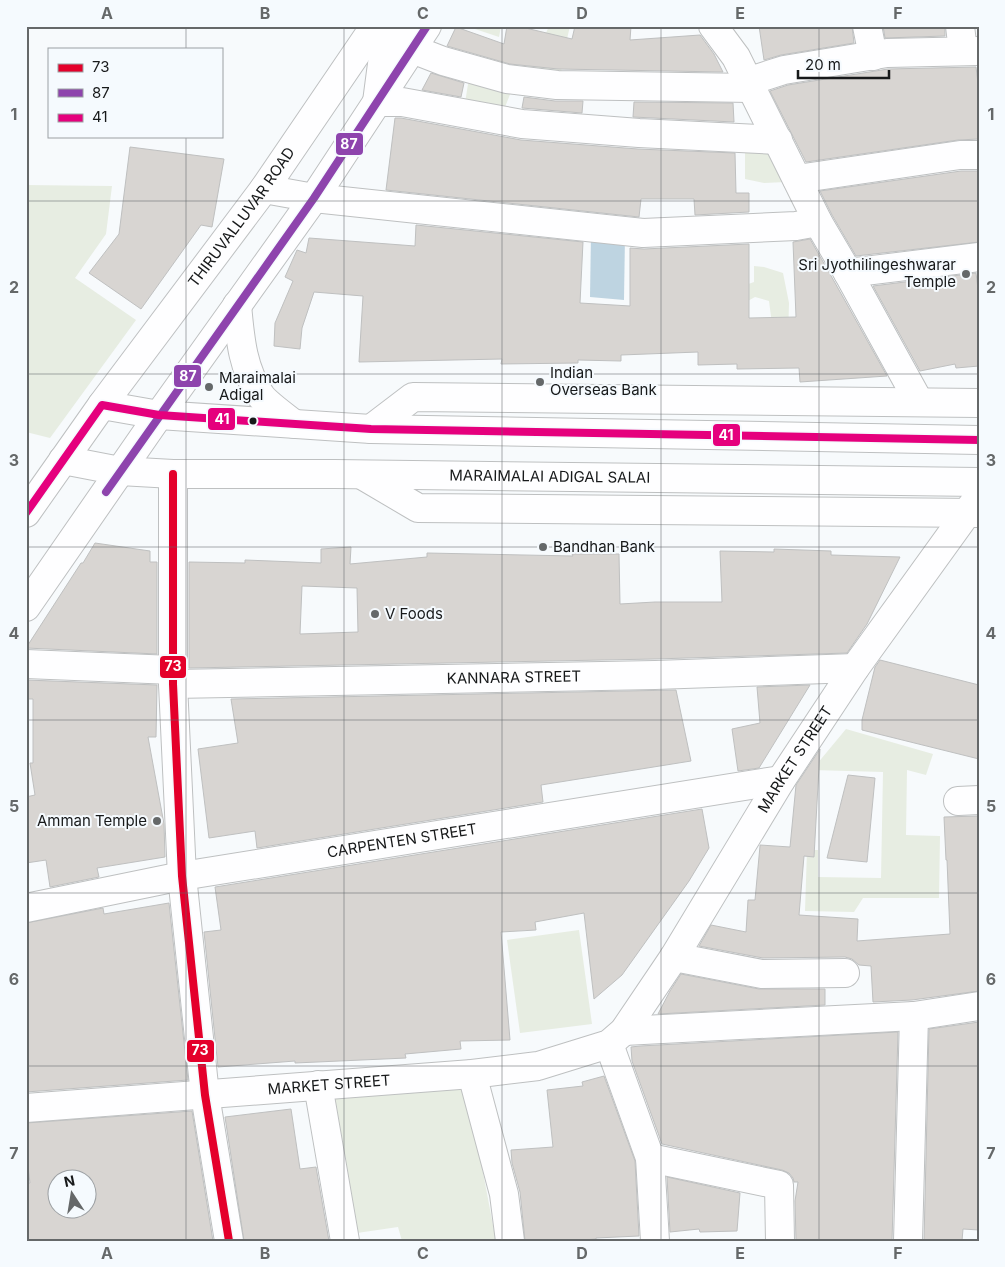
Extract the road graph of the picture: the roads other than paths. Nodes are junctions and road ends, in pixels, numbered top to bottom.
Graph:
1 (374, 26) edge
2 (387, 26) edge
3 (427, 26) edge
4 (713, 26) edge
5 (867, 26) edge
6 (406, 38) edge
7 (967, 42) edge
8 (873, 56) junction
9 (751, 88) junction
10 (377, 102) junction
11 (778, 140) junction
12 (979, 155) edge
13 (797, 179) junction
14 (264, 189) junction
15 (314, 198) junction
16 (818, 222) junction
17 (979, 257) edge
18 (848, 273) junction
19 (237, 306) junction
20 (919, 402) junction
21 (979, 403) edge
22 (102, 405) junction
23 (159, 415) junction
24 (294, 424) junction
25 (371, 429) junction
26 (979, 440) edge
27 (63, 460) junction
28 (120, 471) junction
29 (173, 474) junction
30 (362, 475) junction
31 (979, 482) edge
32 (975, 507) edge
33 (26, 513) edge
34 (26, 607) edge
35 (26, 664) edge
36 (855, 668) junction
37 (173, 677) junction
38 (781, 780) junction
39 (182, 876) junction
40 (26, 908) edge
41 (674, 957) junction
42 (845, 973) dead end
43 (979, 1006) edge
44 (914, 1016) junction
45 (616, 1037) junction
46 (472, 1074) junction
47 (318, 1085) junction
48 (205, 1095) junction
49 (26, 1108) edge
50 (650, 1158) junction
51 (229, 1241) edge
52 (345, 1241) edge
53 (510, 1241) edge
54 (655, 1241) edge
55 (780, 1241) edge
56 (908, 1241) edge

1 - 14 street, THIRUVALLUVAR ROAD
2 - 10 street
3 - 6 street
4 - 9 street
5 - 8 street
6 - 9 street
6 - 10 street
7 - 8 street
8 - 9 street
9 - 11 street
10 - 11 street
10 - 15 street
11 - 13 street
12 - 13 street
13 - 16 street
14 - 15 street
14 - 22 street, THIRUVALLUVAR ROAD
15 - 16 street
15 - 19 street
16 - 18 street
17 - 18 street
18 - 20 street
19 - 23 street
19 - 24 street
20 - 21 street
20 - 25 street
22 - 23 street
22 - 27 street
23 - 24 street
23 - 28 street
24 - 25 street
25 - 26 street
27 - 28 street, MARAIMALAI ADIGAL SALAI
27 - 33 street
28 - 29 street, MARAIMALAI ADIGAL SALAI
28 - 34 street
29 - 30 street, MARAIMALAI ADIGAL SALAI
29 - 37 street
30 - 31 street, MARAIMALAI ADIGAL SALAI
30 - 32 street
32 - 36 street, MARKET STREET
35 - 37 street, KANNARA STREET
36 - 37 street, KANNARA STREET
36 - 38 street, MARKET STREET
37 - 39 street
38 - 39 street, CARPENTEN STREET
38 - 41 street, MARKET STREET
39 - 40 street, CARPENTEN STREET
39 - 48 street
41 - 42 street
41 - 45 street, MARKET STREET
43 - 44 street, MARKET STREET
44 - 45 street, MARKET STREET
44 - 56 street
45 - 46 street, MARKET STREET
45 - 50 street
46 - 47 street, MARKET STREET
46 - 53 street
47 - 48 street, MARKET STREET
47 - 52 street
48 - 49 street, MARKET STREET
48 - 51 street
50 - 54 street
50 - 55 street

